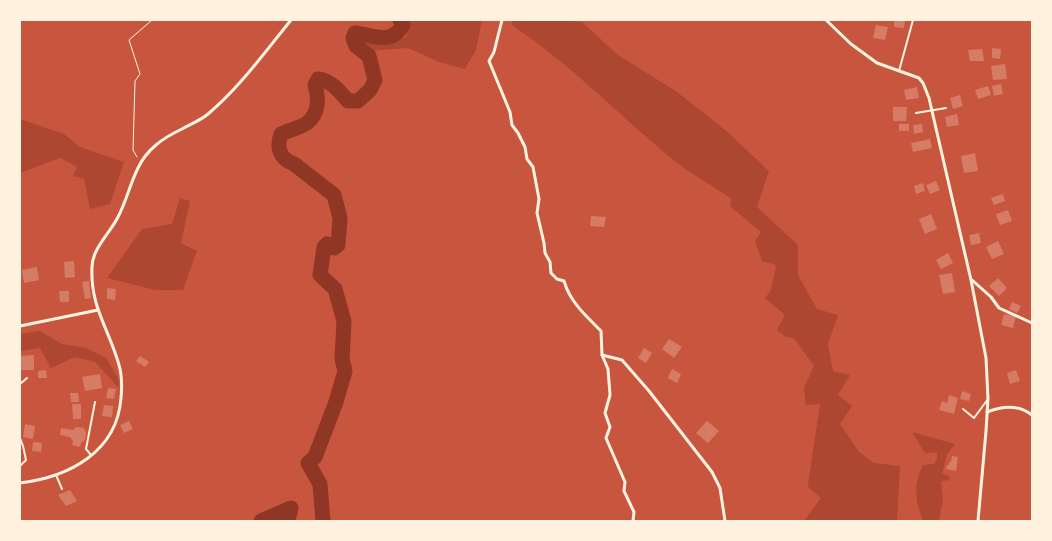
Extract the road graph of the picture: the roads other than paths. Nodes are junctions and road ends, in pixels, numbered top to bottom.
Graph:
1 (291, 20) edge
2 (502, 20) edge
3 (826, 20) edge
4 (913, 20) edge
5 (899, 71) junction
6 (946, 108) dead end
7 (932, 111) junction
8 (916, 113) dead end
9 (971, 280) junction
10 (98, 310) junction
11 (1032, 323) edge
12 (20, 326) edge
13 (602, 355) junction
14 (27, 378) dead end
15 (20, 384) edge
16 (988, 400) junction
17 (95, 402) dead end
18 (962, 409) dead end
19 (987, 412) junction
20 (1032, 415) edge
21 (20, 438) edge
22 (92, 456) junction
23 (20, 466) edge
24 (55, 474) junction
25 (20, 483) edge
26 (62, 489) dead end
27 (633, 521) edge
28 (725, 521) edge
29 (978, 521) edge

1 - 10 street
2 - 13 street
3 - 5 street
4 - 5 lane
5 - 7 street
6 - 7 lane
7 - 8 lane
7 - 9 street
9 - 11 street
9 - 16 street
10 - 12 street
10 - 22 street
13 - 27 street
13 - 28 street
14 - 15 lane
16 - 18 lane
16 - 19 street
17 - 22 lane
19 - 20 street
19 - 29 street
21 - 23 lane
22 - 24 street
24 - 25 street
24 - 26 lane

